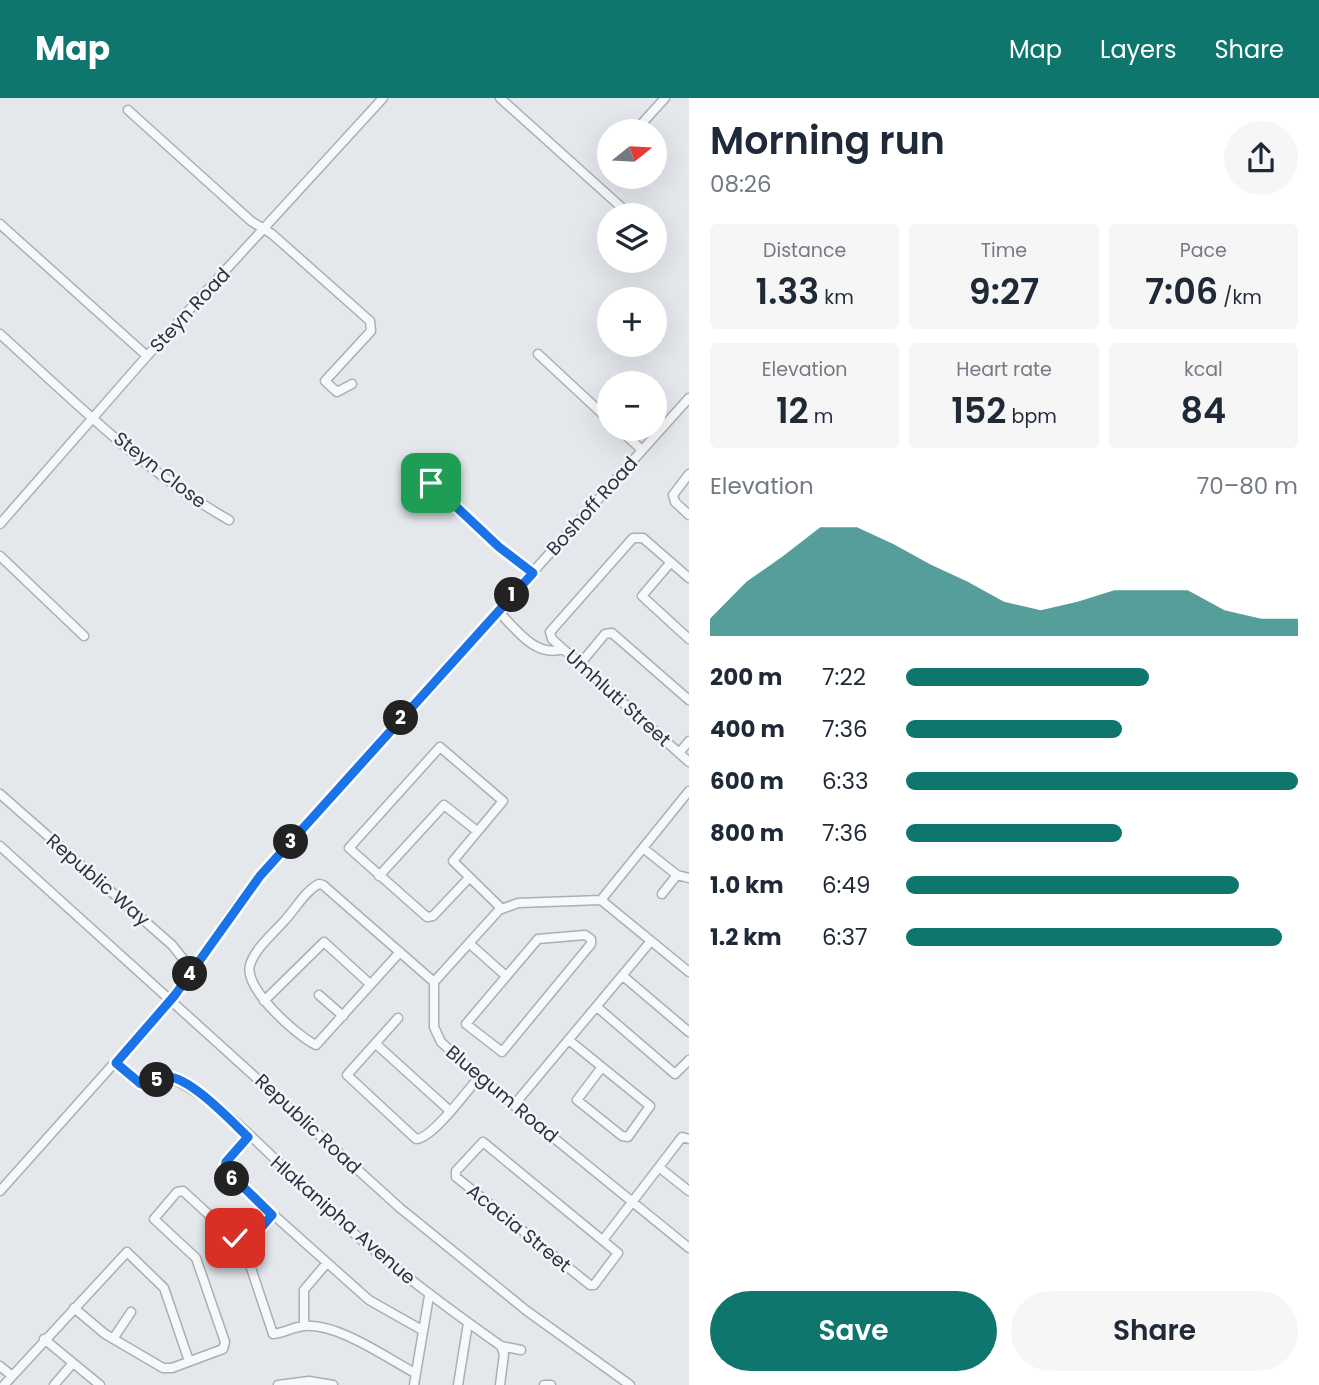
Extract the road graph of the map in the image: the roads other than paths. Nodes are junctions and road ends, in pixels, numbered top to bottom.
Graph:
1 (383, 98) edge
2 (500, 98) edge
3 (665, 98) edge
4 (128, 110) dead end
5 (646, 119) edge
6 (616, 203) edge
7 (0, 224) edge
8 (264, 230) junction
9 (0, 334) edge
10 (538, 354) dead end
11 (147, 356) junction
12 (352, 384) dead end
13 (689, 398) edge
14 (597, 409) edge
15 (93, 417) junction
16 (632, 441) edge
17 (642, 450) junction
18 (689, 474) edge
19 (431, 483) dead end
20 (689, 515) edge
21 (229, 520) dead end
22 (0, 524) edge
23 (0, 556) edge
24 (671, 562) junction
25 (533, 573) junction
26 (689, 578) edge
27 (498, 611) junction
28 (84, 636) dead end
29 (689, 639) edge
30 (563, 649) junction
31 (580, 664) junction
32 (689, 700) edge
33 (689, 741) edge
34 (679, 753) junction
35 (689, 762) edge
36 (689, 791) edge
37 (0, 794) edge
38 (477, 831) junction
39 (0, 846) edge
40 (643, 849) junction
41 (677, 874) junction
42 (379, 876) junction
43 (468, 878) junction
44 (689, 878) edge
45 (662, 894) dead end
46 (601, 900) junction
47 (501, 908) junction
48 (652, 941) junction
49 (470, 944) junction
50 (400, 952) junction
51 (192, 970) junction
52 (689, 972) edge
53 (623, 975) junction
54 (506, 976) junction
55 (434, 982) junction
56 (370, 984) junction
57 (319, 995) dead end
58 (172, 1000) junction
59 (264, 1001) junction
60 (597, 1007) junction
61 (343, 1016) junction
62 (398, 1018) dead end
63 (689, 1032) edge
64 (570, 1041) junction
65 (376, 1044) junction
66 (689, 1060) edge
67 (116, 1063) junction
68 (602, 1067) junction
69 (480, 1077) junction
70 (514, 1105) junction
71 (450, 1111) junction
72 (248, 1137) junction
73 (685, 1138) edge
74 (660, 1168) junction
75 (0, 1191) edge
76 (689, 1191) edge
77 (633, 1203) junction
78 (272, 1215) junction
79 (603, 1240) junction
80 (244, 1247) junction
81 (689, 1248) edge
82 (326, 1264) junction
83 (429, 1296) junction
84 (74, 1308) junction
85 (131, 1312) dead end
86 (468, 1323) junction
87 (304, 1326) junction
88 (422, 1330) junction
89 (44, 1339) junction
90 (113, 1339) junction
91 (500, 1346) junction
92 (521, 1350) dead end
93 (189, 1361) junction
94 (73, 1363) junction
95 (6, 1371) edge
96 (415, 1373) junction
97 (0, 1379) edge
98 (4, 1385) edge
99 (54, 1385) edge
100 (100, 1385) edge
101 (278, 1385) edge
102 (331, 1385) edge
103 (414, 1385) edge
104 (458, 1385) edge
105 (500, 1385) edge
106 (631, 1385) edge

1 - 8 street, Steyn Road
2 - 6 street
3 - 5 street
4 - 8 street
7 - 11 street
8 - 11 street, Steyn Road
8 - 12 street
9 - 15 street, Steyn Close
10 - 14 street
11 - 15 street, Steyn Road
13 - 17 street, Boshoff Road
15 - 21 street, Steyn Close
15 - 22 street, Steyn Road
16 - 17 street
17 - 25 street, Boshoff Road
18 - 20 street
19 - 25 street
23 - 28 street
24 - 26 street
24 - 29 street
24 - 30 street, Umhluti Street
25 - 27 street, Boshoff Road
27 - 30 street
27 - 51 street, Boshoff Road
30 - 31 street, Umhluti Street
31 - 32 street
31 - 34 street, Umhluti Street
33 - 34 street
34 - 35 street, Umhluti Street
36 - 40 street
37 - 51 street, Republic Way
38 - 42 street
38 - 42 street
38 - 43 street
39 - 58 street, Republic Road
40 - 41 street
40 - 46 street
41 - 44 street
41 - 45 street
42 - 43 street
43 - 47 street
46 - 47 street
46 - 48 street
47 - 49 street
48 - 52 street
48 - 53 street
49 - 54 street
49 - 55 street
50 - 55 street
50 - 56 street
50 - 59 street
51 - 58 street, Boshoff Road
53 - 60 street
53 - 63 street
54 - 54 street
55 - 69 street, Bluegum Road
56 - 59 street
56 - 61 street
57 - 61 street
58 - 67 street, Boshoff Road
58 - 106 street, Republic Road
59 - 61 street
60 - 64 street
60 - 66 street
62 - 65 street
64 - 68 street
64 - 70 street
65 - 71 street
65 - 71 street
67 - 72 street, Hlakanipha Avenue
67 - 75 street, Boshoff Road
68 - 68 street
69 - 70 street, Bluegum Road
69 - 71 street
70 - 77 street, Bluegum Road
72 - 78 street
72 - 83 street, Hlakanipha Avenue
73 - 74 street
74 - 76 street
74 - 77 street
77 - 79 street
77 - 81 street, Bluegum Road
78 - 80 street
78 - 82 street
79 - 79 street, Acacia Street
80 - 87 street
80 - 93 street
82 - 87 street
82 - 88 street
83 - 86 street, Hlakanipha Avenue
83 - 88 street
84 - 89 street
84 - 90 street
84 - 93 street
85 - 90 street
86 - 91 street, Hlakanipha Avenue
86 - 104 street
87 - 96 street
88 - 96 street
89 - 94 street
89 - 95 street
90 - 93 street
91 - 92 street
91 - 105 street
94 - 99 street
94 - 100 street
95 - 97 street
95 - 98 street
96 - 103 street
101 - 102 street

